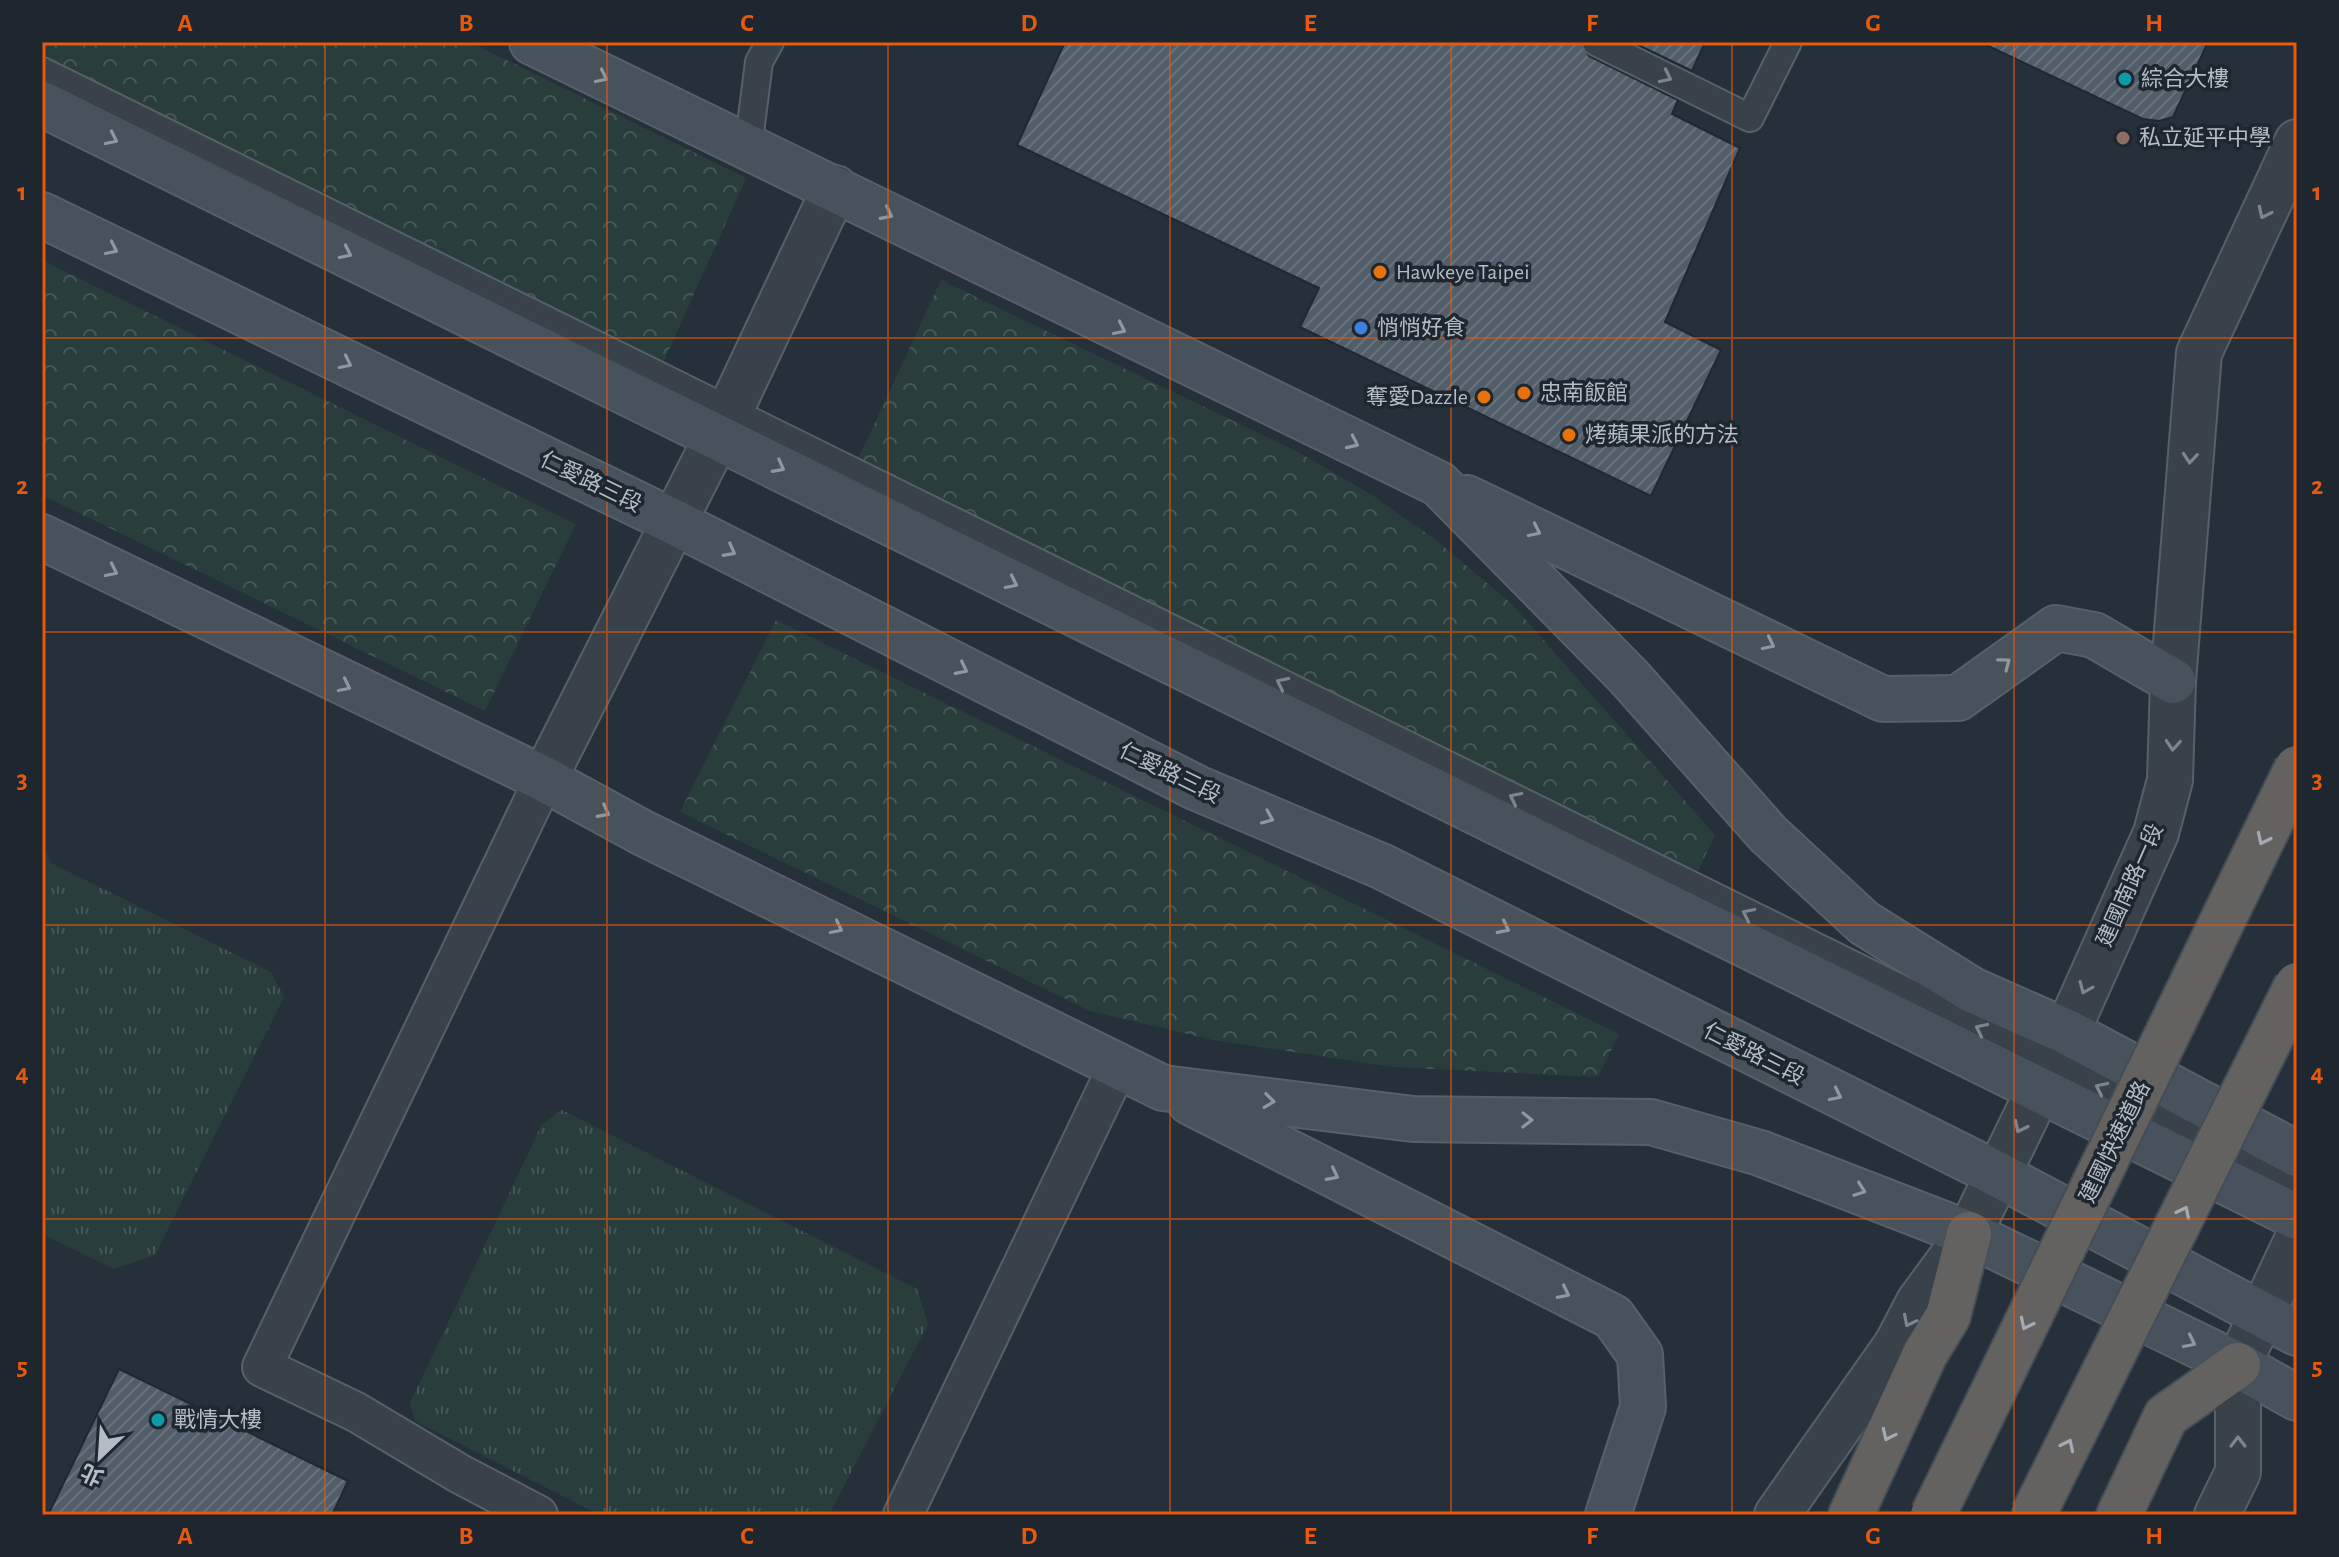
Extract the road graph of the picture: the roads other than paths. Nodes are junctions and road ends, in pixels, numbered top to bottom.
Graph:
1 (532, 42) edge
2 (770, 42) edge
3 (1596, 42) edge
4 (1788, 42) edge
5 (42, 71) edge
6 (42, 104) edge
7 (2297, 142) edge
8 (748, 148) junction
9 (835, 188) junction
10 (42, 215) edge
11 (724, 423) junction
12 (1439, 484) junction
13 (674, 522) junction
14 (42, 537) edge
15 (2173, 681) junction
16 (2297, 768) edge
17 (544, 779) junction
18 (2297, 985) edge
19 (2052, 1061) junction
20 (1118, 1066) junction
21 (1163, 1088) junction
22 (2297, 1154) edge
23 (1997, 1174) junction
24 (2297, 1184) edge
25 (2297, 1217) edge
26 (1969, 1234) junction
27 (2297, 1240) edge
28 (2279, 1324) edge
29 (2238, 1365) junction
30 (2297, 1398) edge
31 (538, 1515) edge
32 (903, 1515) edge
33 (1608, 1515) edge
34 (1777, 1515) edge
35 (1851, 1515) edge
36 (1933, 1515) edge
37 (2033, 1515) edge
38 (2119, 1515) edge
39 (2217, 1515) edge

1 -> 8 main road
2 - 8 lane
3 -> 4 lane
5 - 11 lane
6 -> 11 main road
7 -> 15 street, 建國南路一段
8 - 9 main road
9 - 11 street
9 -> 12 main road
10 -> 13 main road, 仁愛路三段
11 - 13 street
11 - 19 main road
12 -> 15 main road
12 - 19 main road
13 - 17 street
13 -> 23 main road, 仁愛路三段
14 -> 17 main road
15 -> 19 street, 建國南路一段
16 -> 36 highway, 建國快速道路, bridge
17 -> 20 main road
17 - 31 street
37 -> 18 highway, bridge
19 - 22 main road
19 -> 23 street, 建國南路一段
24 -> 19 lane
19 - 25 main road
20 - 21 main road
20 - 32 street
21 -> 26 main road
21 -> 33 main road
23 - 26 street, 建國南路一段
23 - 28 main road, 仁愛路三段
26 -> 29 main road
26 -> 34 street, 建國南路一段
26 -> 35 highway
27 - 28 street
28 - 29 street
29 - 30 main road
29 - 38 highway
39 -> 29 street

